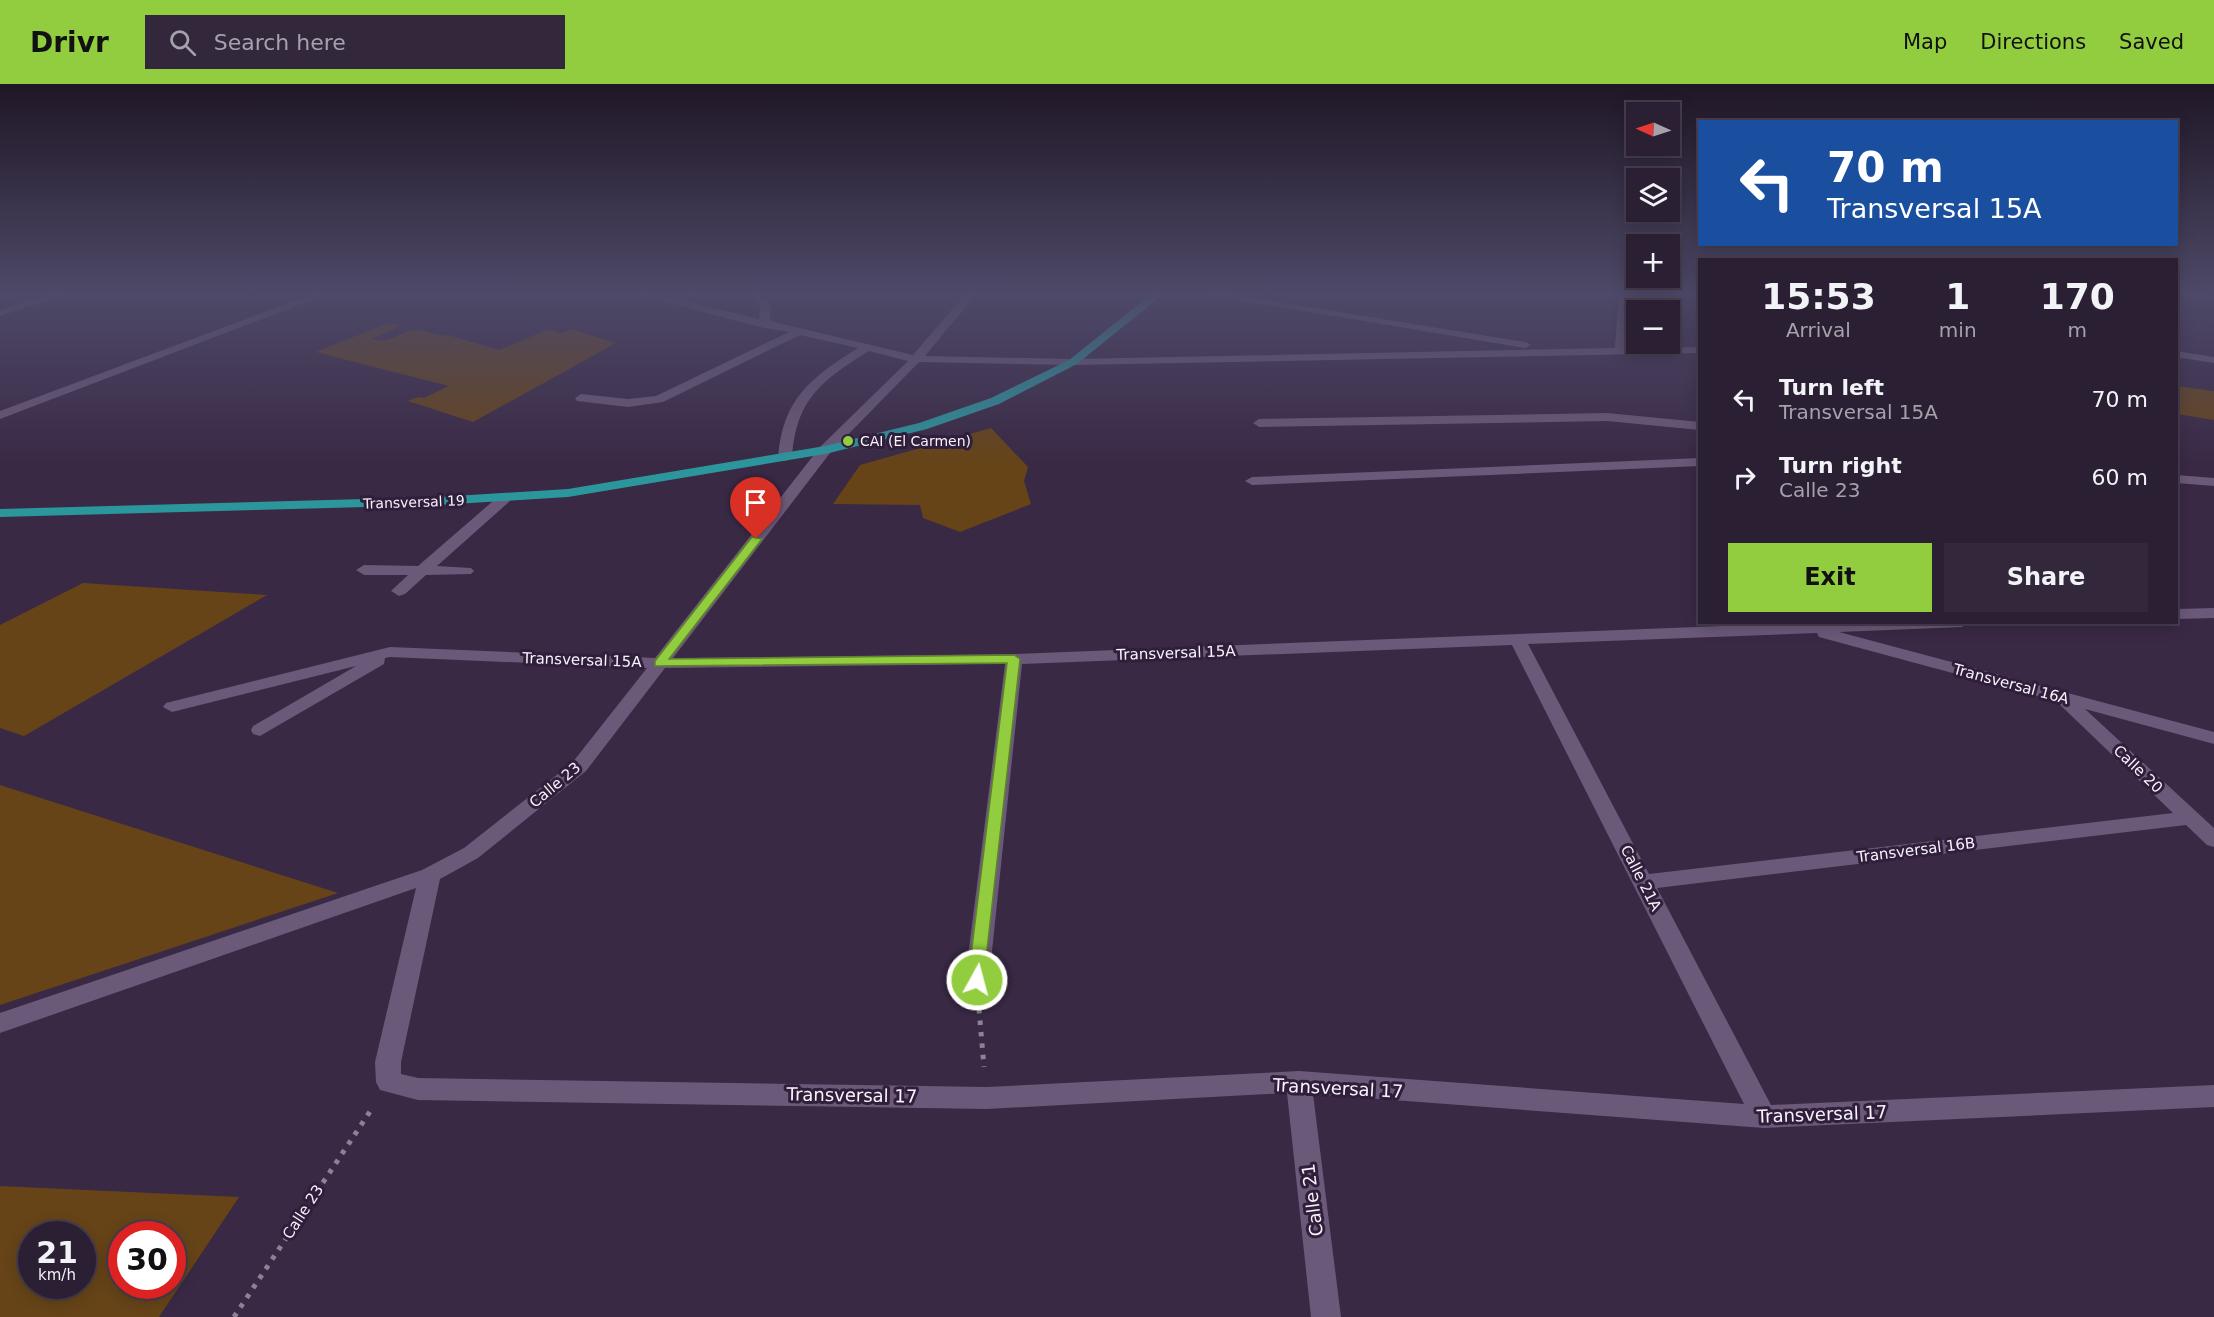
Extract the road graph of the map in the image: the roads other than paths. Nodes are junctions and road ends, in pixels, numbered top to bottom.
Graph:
1 (175, 350) edge
2 (762, 350) edge
3 (864, 350) edge
4 (873, 350) edge
5 (924, 350) edge
6 (1089, 350) edge
7 (1555, 350) edge
8 (1698, 350) edge
9 (1620, 351) joint
10 (1570, 352) junction
11 (2178, 354) edge
12 (916, 359) junction
13 (2214, 360) edge
14 (1073, 362) junction
15 (581, 398) dead end
16 (0, 415) edge
17 (1259, 423) dead end
18 (1698, 426) edge
19 (825, 450) junction
20 (784, 457) junction
21 (1698, 462) edge
22 (2178, 479) edge
23 (1252, 481) dead end
24 (2214, 482) edge
25 (505, 498) junction
26 (0, 513) edge
27 (364, 570) dead end
28 (422, 571) junction
29 (466, 571) dead end
30 (399, 591) dead end
31 (2214, 613) edge
32 (2178, 614) edge
33 (1911, 624) edge
34 (1809, 628) junction
35 (1518, 640) junction
36 (390, 652) junction
37 (1014, 659) junction
38 (660, 663) junction
39 (2063, 697) junction
40 (172, 707) dead end
41 (260, 730) dead end
42 (2214, 738) edge
43 (2190, 818) junction
44 (2214, 840) edge
45 (430, 875) junction
46 (1643, 882) junction
47 (977, 980) road end
48 (0, 1023) edge
49 (1299, 1083) junction
50 (2214, 1096) edge
51 (1764, 1117) junction
52 (1326, 1317) edge

1 - 16 street
2 - 15 street
3 - 20 street
4 - 12 street
5 - 12 street, Calle 23
6 - 14 main road, Transversal 19
7 - 10 street
8 - 9 street
9 - 10 street
10 - 14 street
11 - 13 street
12 - 14 street
12 - 19 street, Calle 23
14 - 19 main road, Transversal 19
17 - 18 street
19 - 20 main road, Transversal 19
19 - 38 street, Calle 23
20 - 25 main road, Transversal 19
21 - 23 street
22 - 24 street
25 - 26 main road, Transversal 19
25 - 28 street
27 - 28 street
28 - 29 street
28 - 30 street
31 - 32 street
33 - 34 street, Transversal 15A
34 - 35 street, Transversal 15A
34 - 39 street, Transversal 16A
35 - 37 street, Transversal 15A
35 - 46 street, Calle 21A
36 - 38 street, Transversal 15A
36 - 40 street, Transversal 15A
36 - 41 street
37 - 38 street, Transversal 15A
37 - 47 street
38 - 45 street, Calle 23
39 - 42 street, Transversal 16A
39 - 43 street, Calle 20
43 - 44 street, Calle 20
43 - 46 street, Transversal 16B
45 - 48 street, Calle 23
45 - 49 street, Transversal 17
46 - 51 street, Calle 21A
49 - 51 street, Transversal 17
49 - 52 street, Calle 21
50 - 51 street, Transversal 17

